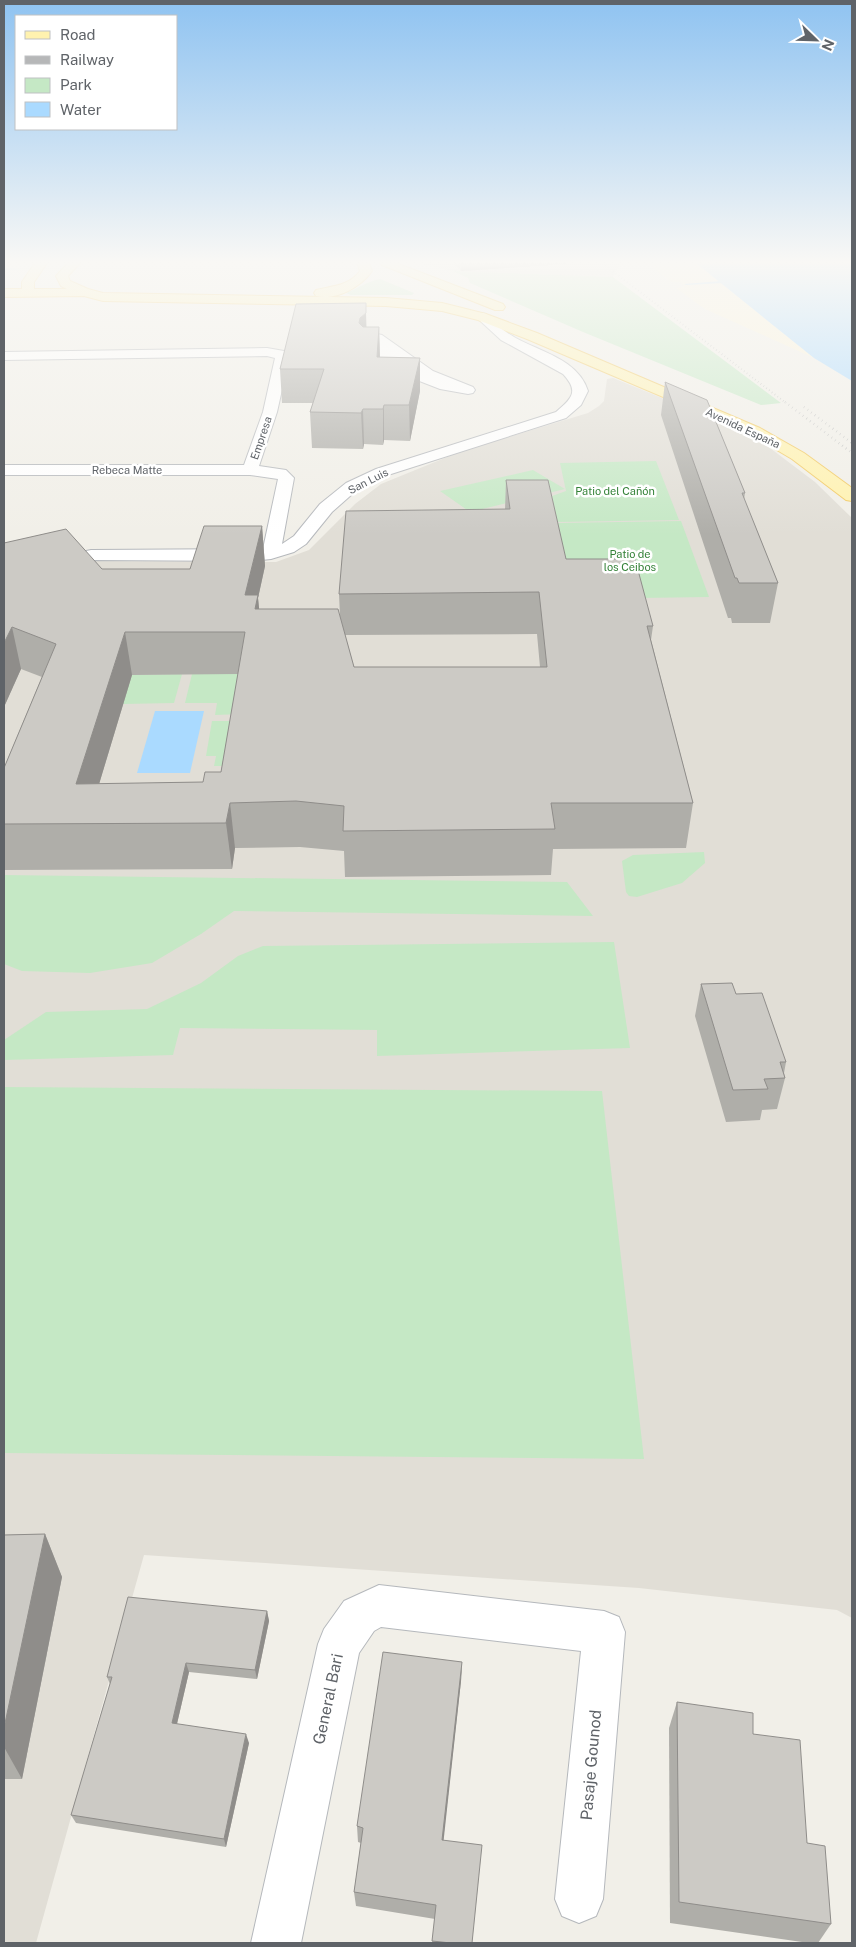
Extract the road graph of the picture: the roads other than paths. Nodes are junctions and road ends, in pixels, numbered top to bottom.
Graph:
1 (145, 354) edge
2 (278, 354) edge
3 (369, 354) edge
4 (399, 354) edge
5 (536, 354) edge
6 (574, 354) edge
7 (4, 356) edge
8 (468, 390) joint
9 (4, 470) edge
10 (250, 470) junction
11 (852, 496) edge
12 (271, 554) junction
13 (4, 573) edge
14 (604, 1632) joint
15 (579, 1899) dead end
16 (276, 1943) edge

1 - 7 street, Empresa
2 - 10 street, Empresa
3 - 8 street
4 - 8 street
5 - 12 street, San Luis
6 - 11 main road, Avenida España
9 - 10 street, Rebeca Matte
10 - 12 street, Empresa
12 - 13 street, San Luis
14 - 15 street, Pasaje Gounod
14 - 16 street, General Bari

